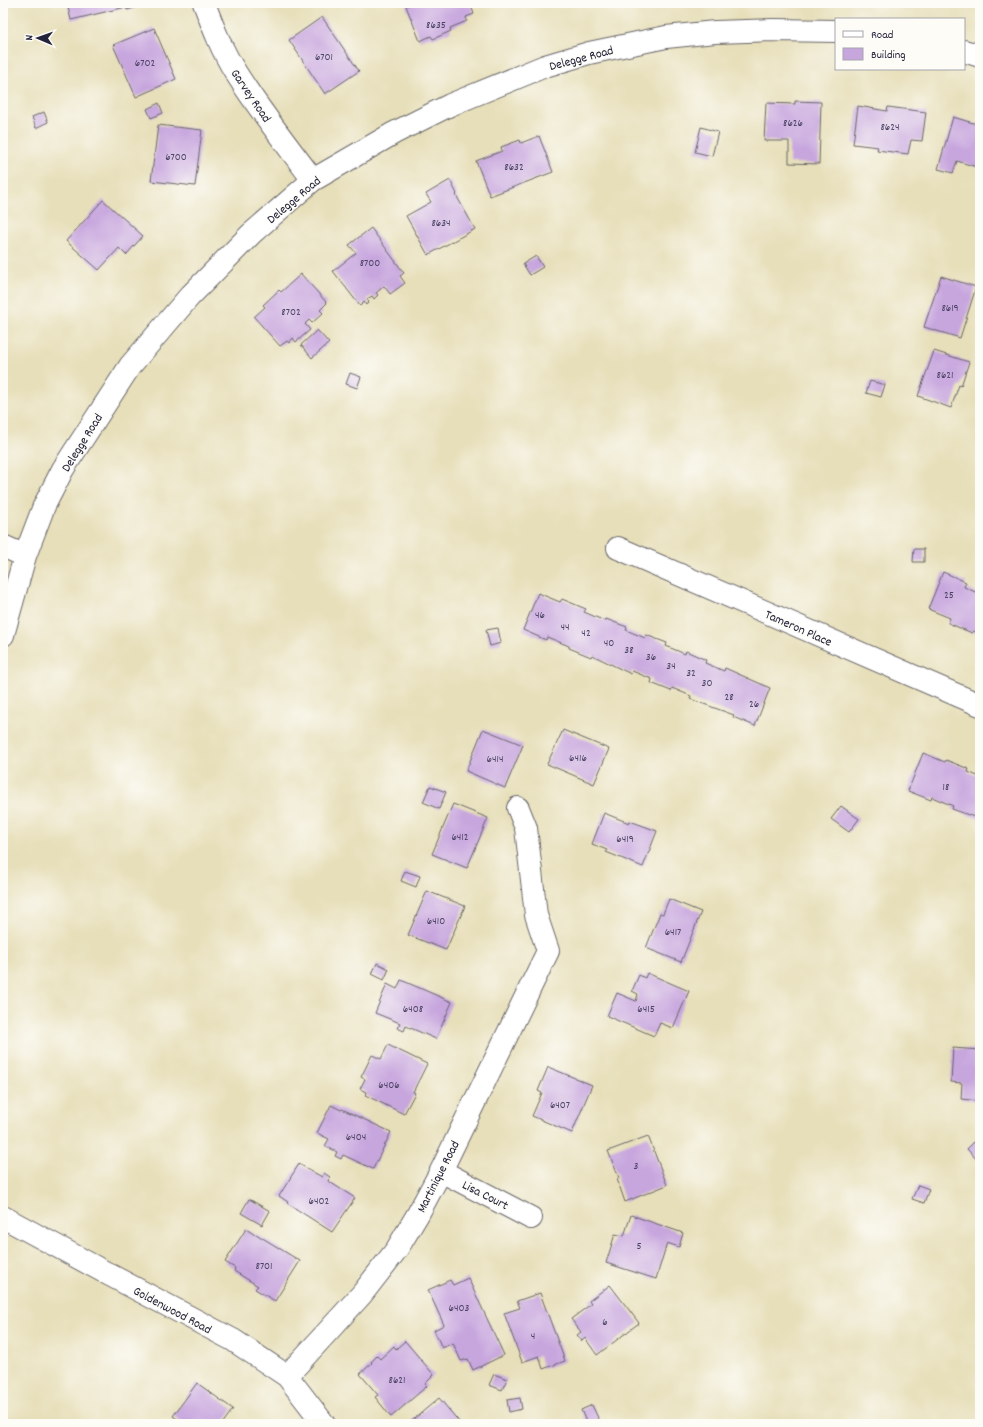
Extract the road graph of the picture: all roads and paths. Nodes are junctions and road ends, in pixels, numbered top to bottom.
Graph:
1 (204, 3) edge
2 (835, 31) edge
3 (965, 51) edge
4 (980, 56) edge
5 (313, 180) junction
6 (3, 546) edge
7 (618, 548) dead end
8 (24, 556) junction
9 (3, 635) edge
10 (980, 705) edge
11 (518, 808) dead end
12 (441, 1171) junction
13 (3, 1217) edge
14 (531, 1218) dead end
15 (287, 1376) junction
16 (324, 1424) edge

1 - 5 street, Garvey Road
2 - 5 street, Delegge Road
3 - 4 street
5 - 8 street, Delegge Road
6 - 8 street
7 - 10 street, Tameron Place
8 - 9 street, Delegge Road
11 - 12 street, Martinique Road
12 - 14 street, Lisa Court
12 - 15 street, Martinique Road
13 - 15 street, Goldenwood Road
15 - 16 street, Goldenwood Road

